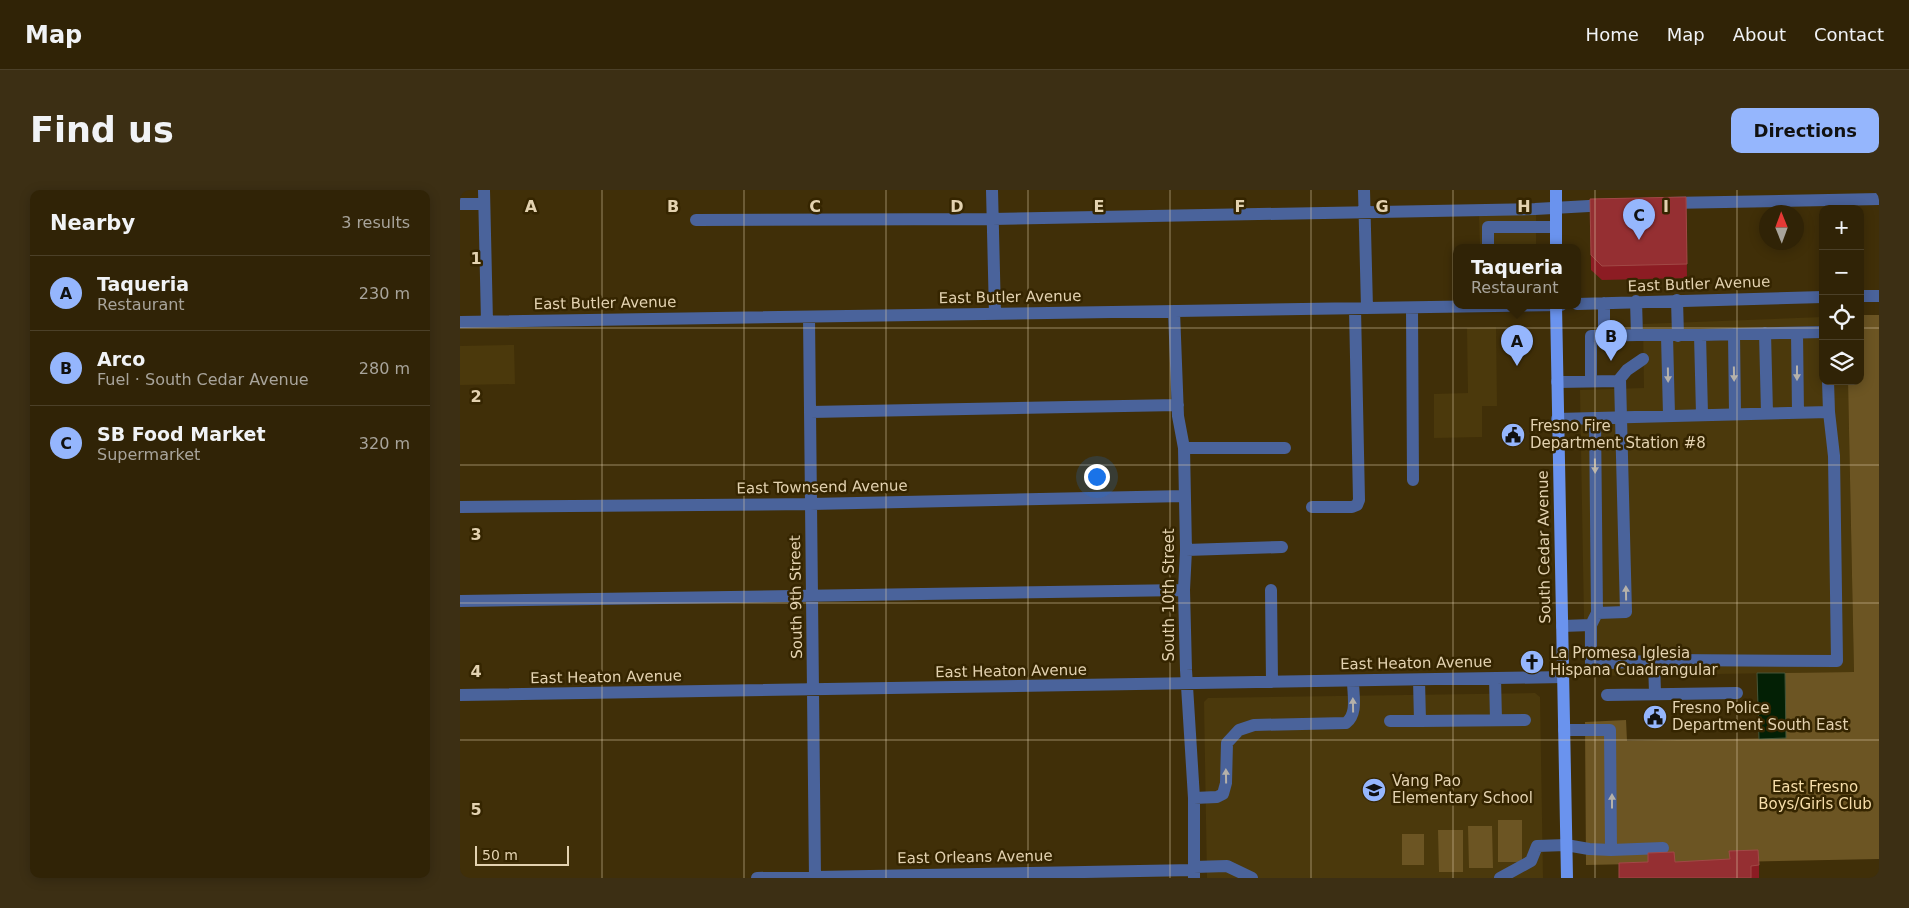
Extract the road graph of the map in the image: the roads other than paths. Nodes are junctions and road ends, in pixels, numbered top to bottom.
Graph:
1 (484, 190) edge
2 (992, 190) edge
3 (1364, 190) edge
4 (1556, 190) edge
5 (1879, 199) edge
6 (460, 204) edge
7 (484, 204) junction
8 (1622, 204) edge
9 (1652, 204) edge
10 (1556, 208) junction
11 (1364, 212) junction
12 (992, 219) junction
13 (696, 220) dead end
14 (1556, 227) junction
15 (1488, 244) edge
16 (1556, 244) edge
17 (1864, 296) edge
18 (1879, 296) edge
19 (1819, 297) edge
20 (1677, 300) junction
21 (1636, 302) junction
22 (1604, 303) junction
23 (1581, 304) edge
24 (1453, 307) edge
25 (1412, 308) junction
26 (1361, 309) junction
27 (1556, 309) edge
28 (1174, 311) junction
29 (995, 314) junction
30 (808, 316) junction
31 (460, 322) edge
32 (487, 322) junction
33 (1819, 332) edge
34 (1765, 333) junction
35 (1797, 333) junction
36 (1734, 334) junction
37 (1604, 335) junction
38 (1637, 335) junction
39 (1700, 335) junction
40 (1673, 336) junction
41 (1643, 359) dead end
42 (1620, 379) junction
43 (1591, 381) junction
44 (1557, 382) junction
45 (1828, 385) edge
46 (1178, 405) junction
47 (810, 412) junction
48 (1829, 412) junction
49 (1767, 413) junction
50 (1798, 413) junction
51 (1702, 414) junction
52 (1735, 414) junction
53 (1669, 415) junction
54 (1622, 417) junction
55 (1595, 418) junction
56 (1557, 419) junction
57 (1184, 448) junction
58 (1285, 448) dead end
59 (1413, 480) dead end
60 (1185, 496) junction
61 (811, 504) junction
62 (460, 507) edge
63 (1312, 507) dead end
64 (1282, 547) dead end
65 (1186, 550) junction
66 (1184, 590) junction
67 (1271, 590) dead end
68 (812, 596) junction
69 (460, 601) edge
70 (1597, 613) junction
71 (1591, 625) junction
72 (1562, 626) junction
73 (1654, 661) junction
74 (1563, 677) junction
75 (1494, 678) junction
76 (1419, 680) junction
77 (1352, 681) junction
78 (1272, 682) junction
79 (1187, 684) junction
80 (813, 690) junction
81 (1737, 693) dead end
82 (1654, 694) junction
83 (460, 695) edge
84 (1607, 695) dead end
85 (1420, 720) junction
86 (1496, 720) junction
87 (1525, 720) dead end
88 (1390, 721) dead end
89 (1564, 730) junction
90 (1194, 798) junction
91 (1566, 845) junction
92 (1663, 848) dead end
93 (1611, 850) junction
94 (1194, 872) edge
95 (815, 877) edge
96 (757, 878) edge
97 (1252, 878) edge
98 (1500, 878) edge
99 (1567, 878) edge

1 - 7 street
2 - 12 street
3 - 11 street
4 - 10 main road
5 - 9 street
6 - 7 street
7 - 32 street
8 - 10 street
10 - 11 street
10 - 14 main road
11 - 12 street
11 - 26 street
12 - 13 street
12 - 29 street
14 - 15 street
14 - 16 main road
17 - 18 street
19 - 20 street, East Butler Avenue
20 - 21 street, East Butler Avenue
20 - 40 street
21 - 22 street, East Butler Avenue
21 - 38 street
22 - 23 street, East Butler Avenue
22 - 37 street
24 - 25 street, East Butler Avenue
25 - 26 street, East Butler Avenue
25 - 59 street
26 - 28 street, East Butler Avenue
26 - 63 street
27 - 44 main road, South Cedar Avenue
28 - 29 street, East Butler Avenue
28 - 46 street, South 10th Street
29 - 30 street, East Butler Avenue
30 - 32 street, East Butler Avenue
30 - 47 street, South 9th Street
31 - 32 street, East Butler Avenue
33 - 35 street
34 - 35 street
34 - 36 street
34 - 49 street
35 -> 50 street
36 - 39 street
36 -> 52 street
37 - 38 street
37 - 43 street
38 - 40 street
39 - 40 street
39 - 51 street
40 -> 53 street
41 - 42 street
42 - 43 street
42 - 54 street
43 - 44 street
44 - 56 main road, South Cedar Avenue
45 - 48 street
46 - 47 street
46 - 57 street, South 10th Street
47 - 61 street, South 9th Street
48 - 50 street
48 - 73 street
49 - 50 street
49 - 52 street
51 - 52 street
51 - 53 street
53 - 54 street
54 - 55 street
70 -> 54 street
55 - 56 street
55 -> 70 street
56 - 72 main road, South Cedar Avenue
57 - 58 street
57 - 60 street, South 10th Street
60 - 61 street, East Townsend Avenue
60 - 65 street, South 10th Street
61 - 62 street, East Townsend Avenue
61 - 68 street, South 9th Street
64 - 65 street
65 - 66 street, South 10th Street
66 - 68 street
66 - 79 street, South 10th Street
67 - 78 street
68 - 69 street
68 - 80 street, South 9th Street
70 - 71 street
71 - 72 street
71 - 73 street
72 - 74 main road, South Cedar Avenue
73 - 82 street
74 - 75 street, East Heaton Avenue
74 - 89 main road, South Cedar Avenue
75 - 76 street, East Heaton Avenue
75 - 86 street
76 - 77 street, East Heaton Avenue
76 - 85 street
77 - 78 street, East Heaton Avenue
90 -> 77 street
78 - 79 street, East Heaton Avenue
79 - 80 street, East Heaton Avenue
79 - 90 street, South 10th Street
80 - 83 street, East Heaton Avenue
80 - 95 street, South 9th Street
81 - 82 street
82 - 84 street
85 - 86 street
85 - 88 street
86 - 87 street
89 - 91 main road, South Cedar Avenue
93 -> 89 street
90 - 94 street, South 10th Street
91 - 93 street
91 - 98 street
91 - 99 main road, South Cedar Avenue
92 - 93 street
94 - 95 street, East Orleans Avenue
94 - 97 street, East Orleans Avenue
95 - 96 street, East Orleans Avenue

